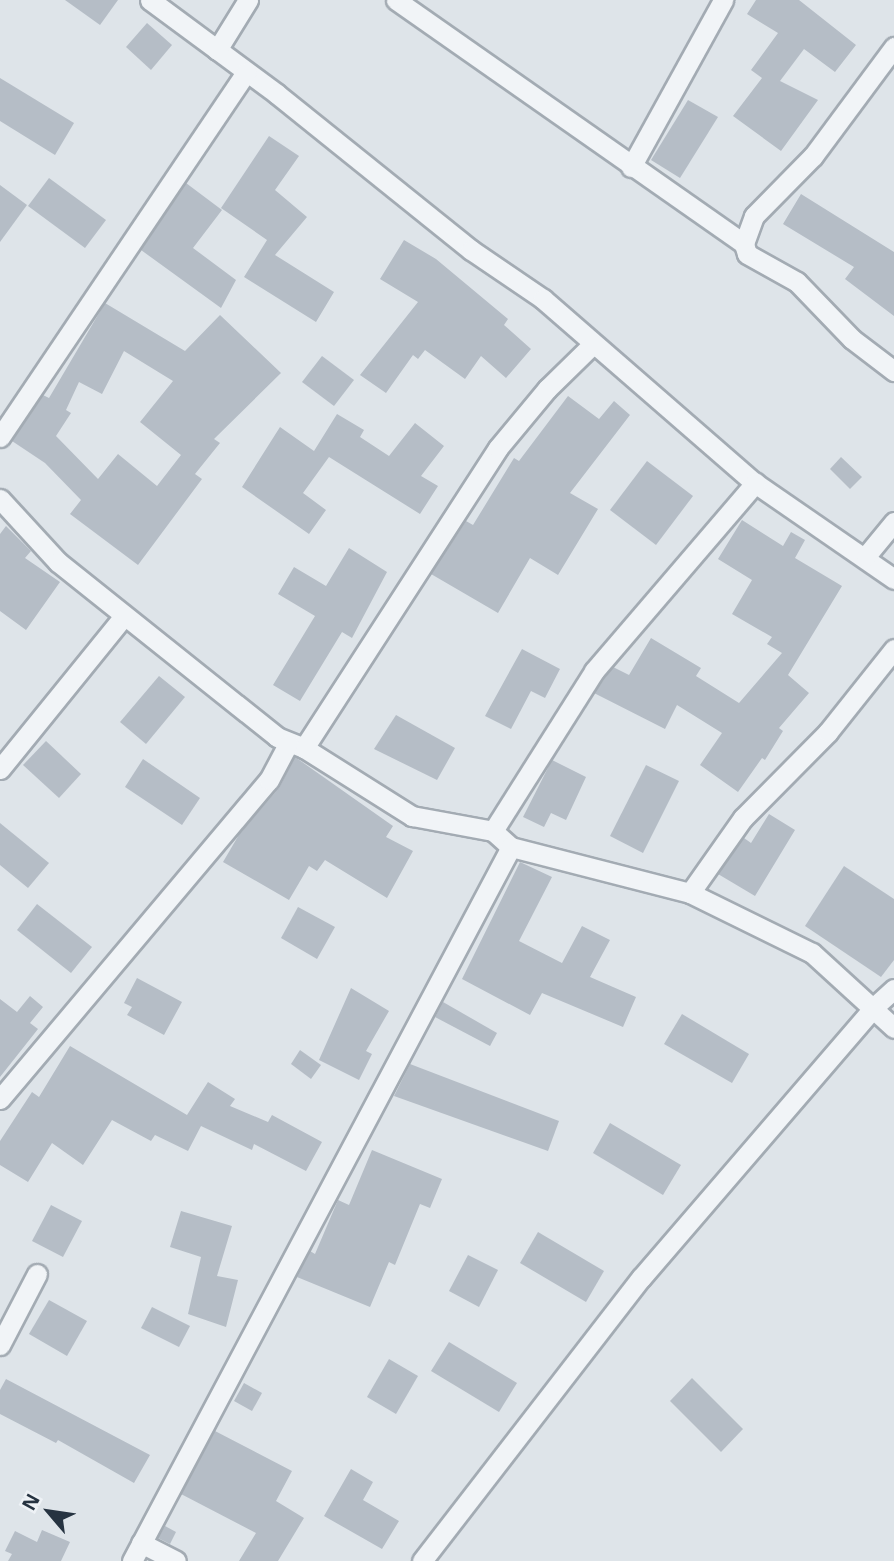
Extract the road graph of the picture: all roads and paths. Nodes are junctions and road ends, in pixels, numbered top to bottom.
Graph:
1 (150, 0) edge
2 (247, 0) edge
3 (396, 0) edge
4 (723, 0) edge
5 (894, 47) edge
6 (217, 50) junction
7 (246, 72) junction
8 (631, 167) junction
9 (744, 244) junction
10 (593, 344) junction
11 (894, 371) edge
12 (0, 437) edge
13 (755, 483) junction
14 (0, 499) edge
15 (894, 522) edge
16 (866, 556) junction
17 (894, 579) edge
18 (124, 616) junction
19 (894, 649) edge
20 (296, 746) junction
21 (0, 769) edge
22 (493, 831) junction
23 (511, 847) junction
24 (690, 893) junction
25 (894, 989) edge
26 (874, 1006) junction
27 (894, 1028) edge
28 (0, 1099) edge
29 (37, 1274) dead end
30 (0, 1345) edge
31 (141, 1543) junction
32 (132, 1561) edge
33 (176, 1561) edge
34 (422, 1561) edge

1 - 6 street
2 - 6 street
3 - 8 street
4 - 8 street
5 - 9 street
6 - 7 street
7 - 10 street
7 - 12 street
8 - 9 street
9 - 11 street
10 - 13 street
10 - 20 street
13 - 16 street
13 - 22 street
14 - 18 street
15 - 16 street
16 - 17 street
18 - 20 street
18 - 21 street
19 - 24 street
20 - 22 street
20 - 28 street
22 - 23 street
23 - 24 street
23 - 31 street
24 - 26 street
25 - 26 street
26 - 27 street
26 - 34 street
29 - 30 street
31 - 32 street
31 - 33 street

